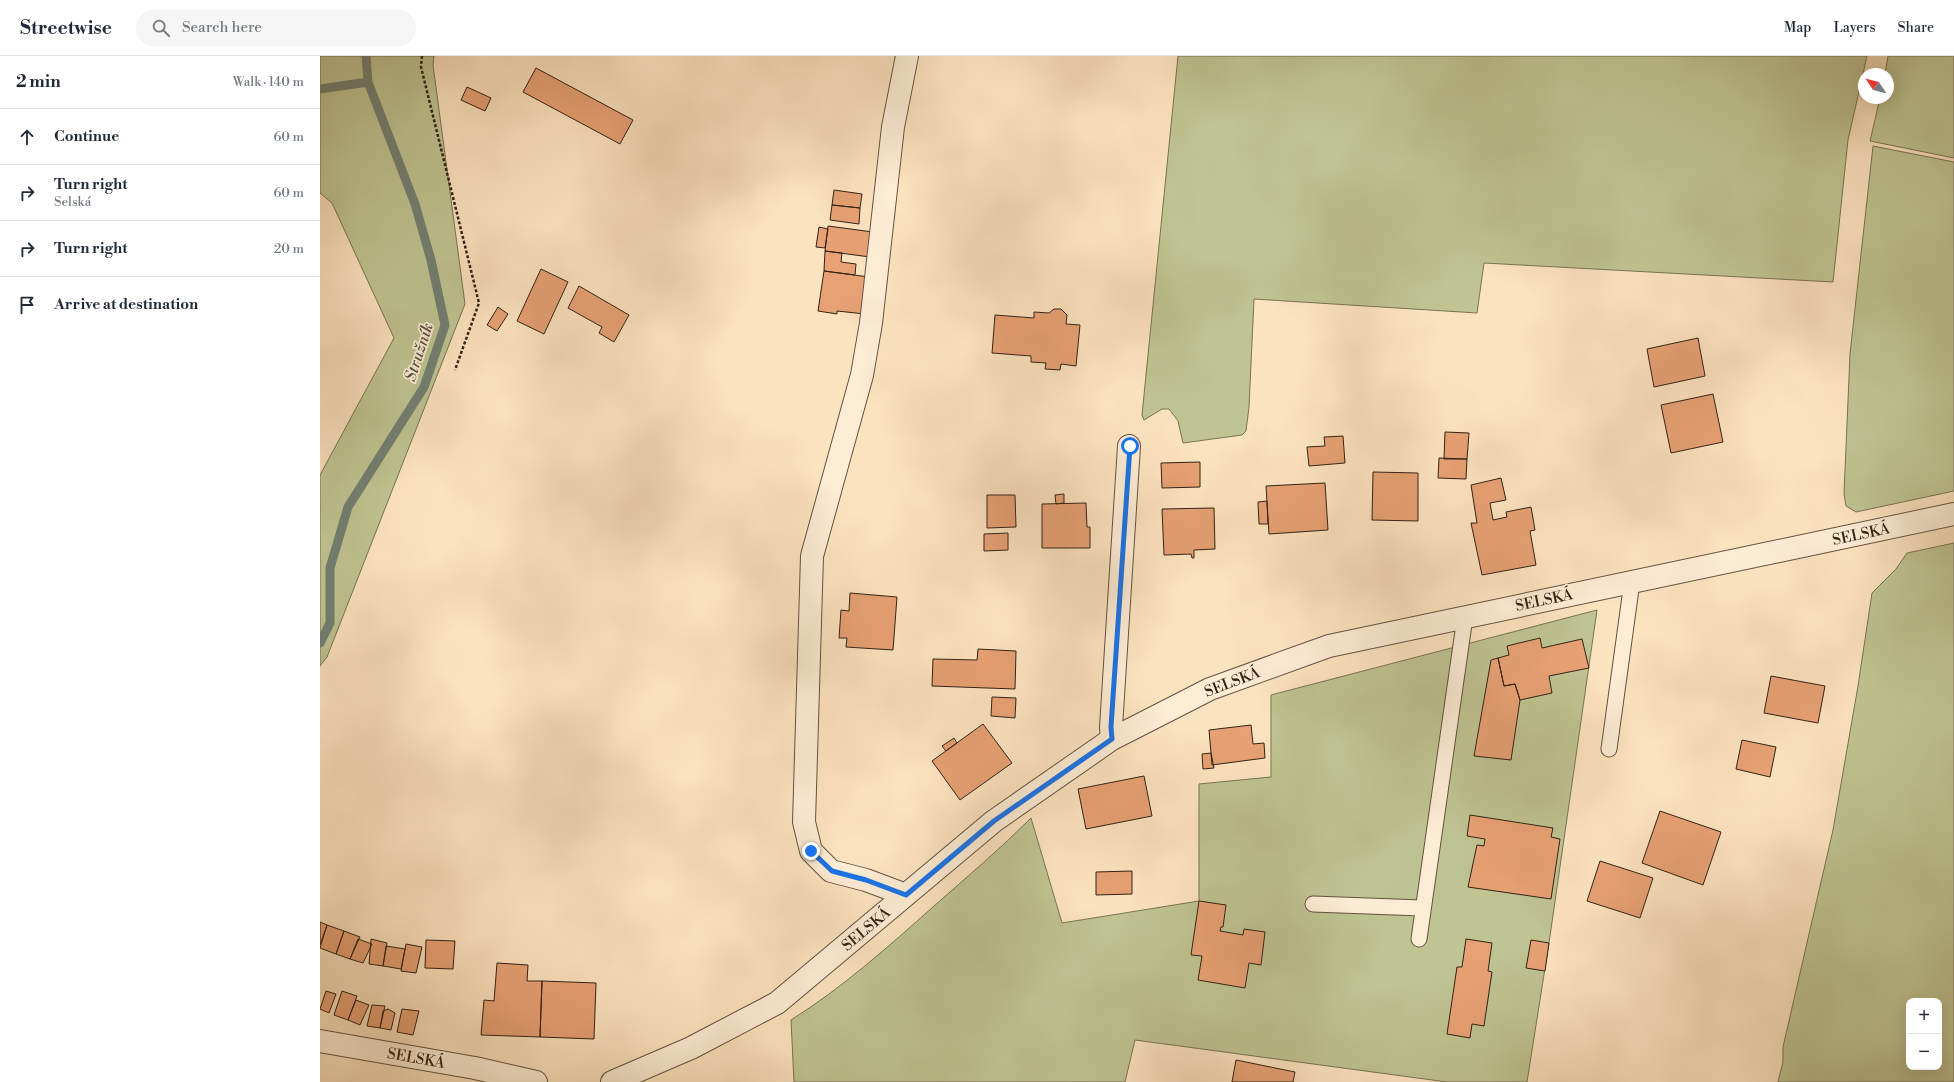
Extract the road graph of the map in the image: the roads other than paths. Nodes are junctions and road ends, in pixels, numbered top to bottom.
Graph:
1 (908, 56) edge
2 (1130, 446) dead end
3 (1954, 514) edge
4 (1632, 582) junction
5 (1465, 617) junction
6 (1112, 739) junction
7 (1609, 748) dead end
8 (906, 895) junction
9 (1313, 904) dead end
10 (1422, 908) junction
11 (1419, 939) dead end
12 (320, 1041) edge
13 (536, 1082) edge
14 (612, 1082) edge

1 - 8 street
2 - 6 street
3 - 4 street, SELSKÁ
4 - 5 street, SELSKÁ
4 - 7 lane
5 - 6 street, SELSKÁ
5 - 10 lane
6 - 8 street, SELSKÁ
8 - 14 street, SELSKÁ
9 - 10 lane
10 - 11 lane
12 - 13 street, SELSKÁ

